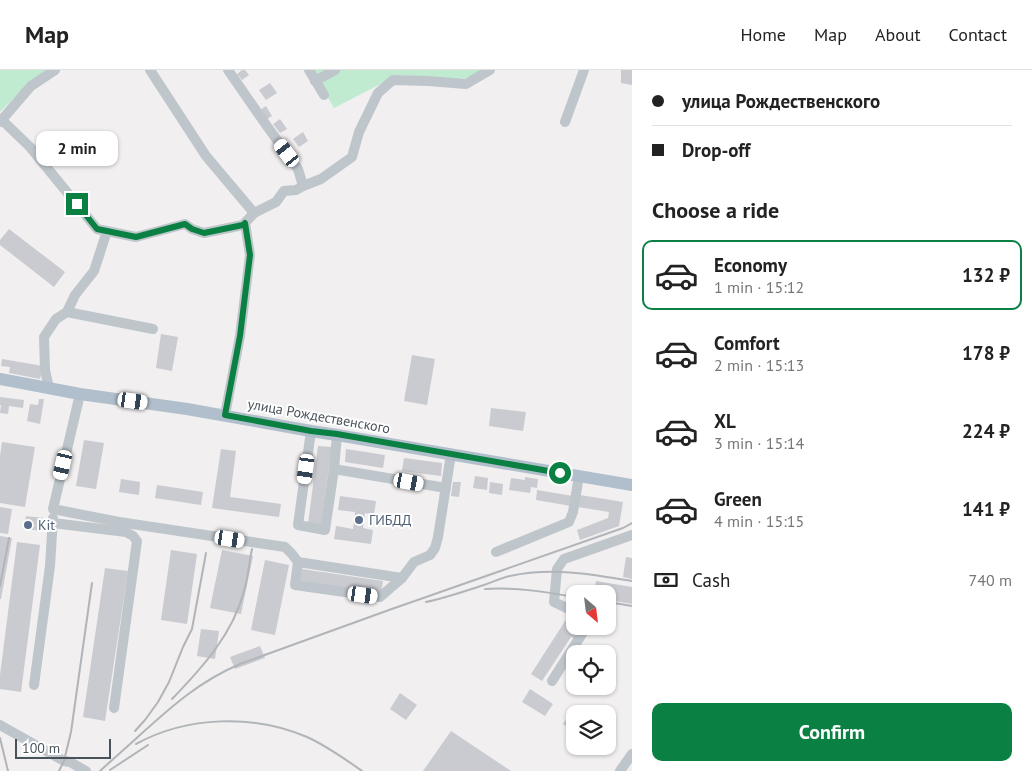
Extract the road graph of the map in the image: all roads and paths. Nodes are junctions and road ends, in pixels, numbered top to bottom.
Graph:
1 (55, 70) edge
2 (150, 70) edge
3 (228, 70) edge
4 (309, 70) edge
5 (335, 70) edge
6 (490, 70) edge
7 (584, 70) edge
8 (315, 81) junction
9 (324, 95) dead end
10 (1, 121) edge
11 (565, 122) dead end
12 (304, 186) junction
13 (254, 213) junction
14 (245, 223) junction
15 (107, 231) junction
16 (67, 312) junction
17 (153, 329) dead end
18 (0, 379) edge
19 (0, 384) edge
20 (50, 388) junction
21 (80, 394) junction
22 (225, 415) junction
23 (311, 431) junction
24 (337, 434) junction
25 (451, 454) junction
26 (334, 469) junction
27 (579, 476) junction
28 (632, 485) edge
29 (446, 488) junction
30 (53, 509) junction
31 (53, 523) junction
32 (632, 535) edge
33 (496, 552) dead end
34 (298, 562) junction
35 (402, 578) junction
36 (566, 608) edge
37 (581, 635) edge
38 (552, 681) dead end
39 (34, 685) dead end
40 (114, 708) dead end
41 (0, 725) edge
42 (632, 754) edge
43 (86, 771) edge
44 (620, 771) edge

1 - 10 street
2 - 13 street
3 - 12 street
4 - 8 street
5 - 8 street
6 - 12 street
7 - 11 street
8 - 9 street
10 - 15 street
12 - 13 street
13 - 14 street
14 - 15 street
14 - 22 street
15 - 16 street
16 - 17 street
16 - 20 street
18 - 20 main road, улица Рождественского
19 - 21 main road
20 - 21 main road, улица Рождественского
21 - 22 main road, улица Рождественского
21 - 30 street
22 - 23 main road, улица Рождественского
23 - 24 main road, улица Рождественского
23 - 26 street
24 - 25 main road, улица Рождественского
24 - 26 street
25 - 27 main road, улица Рождественского
25 - 29 street
26 - 29 street
27 - 28 main road, улица Рождественского
27 - 33 street
29 - 35 street
30 - 31 street
30 - 34 street
31 - 39 street
31 - 40 street
32 - 36 street
34 - 35 street
34 - 35 street
37 - 38 street
41 - 43 street
42 - 44 street

